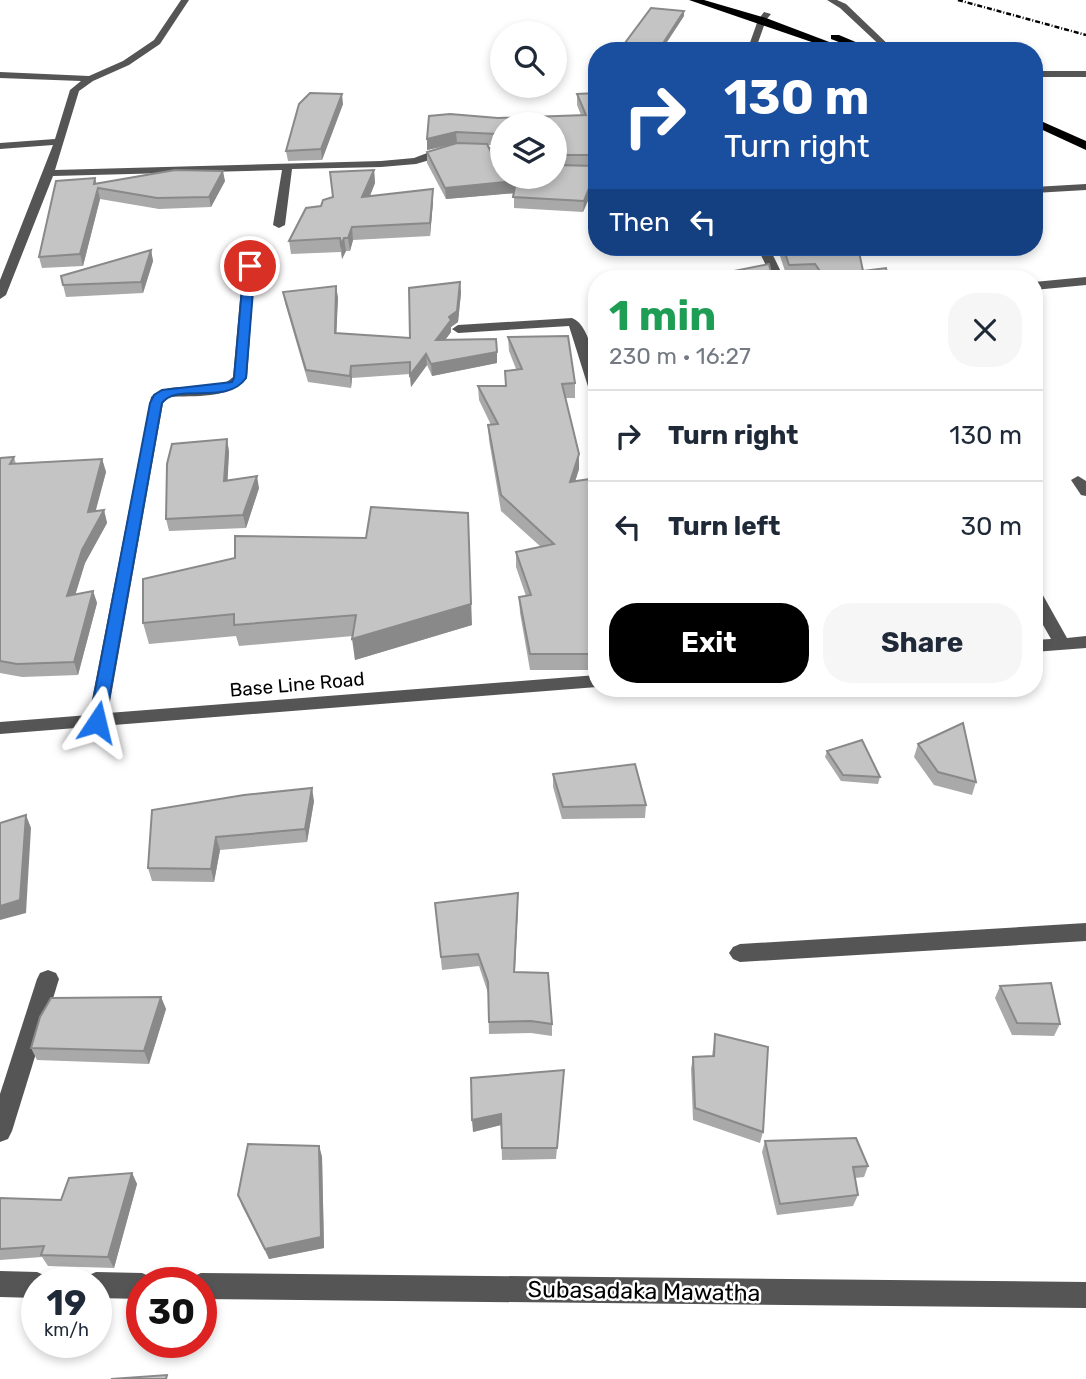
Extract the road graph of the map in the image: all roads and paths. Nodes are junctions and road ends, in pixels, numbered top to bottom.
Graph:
1 (185, 0) edge
2 (694, 0) edge
3 (723, 0) edge
4 (831, 0) edge
5 (765, 17) junction
6 (755, 42) edge
7 (826, 42) edge
8 (844, 42) edge
9 (881, 42) edge
10 (1043, 74) edge
11 (1086, 74) edge
12 (0, 75) edge
13 (90, 79) junction
14 (1043, 125) edge
15 (1043, 138) edge
16 (59, 142) junction
17 (0, 146) edge
18 (1086, 146) edge
19 (490, 150) edge
20 (1086, 158) edge
21 (287, 168) junction
22 (49, 173) junction
23 (1086, 187) edge
24 (1043, 189) edge
25 (279, 225) dead end
26 (250, 266) dead end
27 (1086, 281) edge
28 (1043, 285) edge
29 (0, 295) edge
30 (458, 329) edge
31 (588, 363) edge
32 (1043, 609) edge
33 (1086, 642) edge
34 (1062, 643) junction
35 (1043, 645) edge
36 (588, 682) edge
37 (97, 722) junction
38 (0, 728) edge
39 (1086, 932) edge
40 (740, 953) dead end
41 (48, 979) dead end
42 (0, 1131) edge
43 (0, 1284) edge
44 (21, 1285) edge
45 (217, 1286) edge
46 (1086, 1295) edge

1 - 13 street
2 - 5 highway
3 - 5 highway
4 - 9 street
5 - 6 street
5 - 7 highway
5 - 8 highway
10 - 11 street
12 - 13 street
13 - 16 street
14 - 18 highway
15 - 20 highway
16 - 17 street
16 - 22 street
19 - 21 street
21 - 22 street
21 - 25 street
22 - 29 street
23 - 24 street
26 - 37 street
27 - 28 street
30 - 31 street
32 - 34 street
33 - 34 street
34 - 35 street
36 - 37 street, Base Line Road
37 - 38 street, Base Line Road
39 - 40 street
41 - 42 street
43 - 44 street
45 - 46 street, Subasadaka Mawatha

